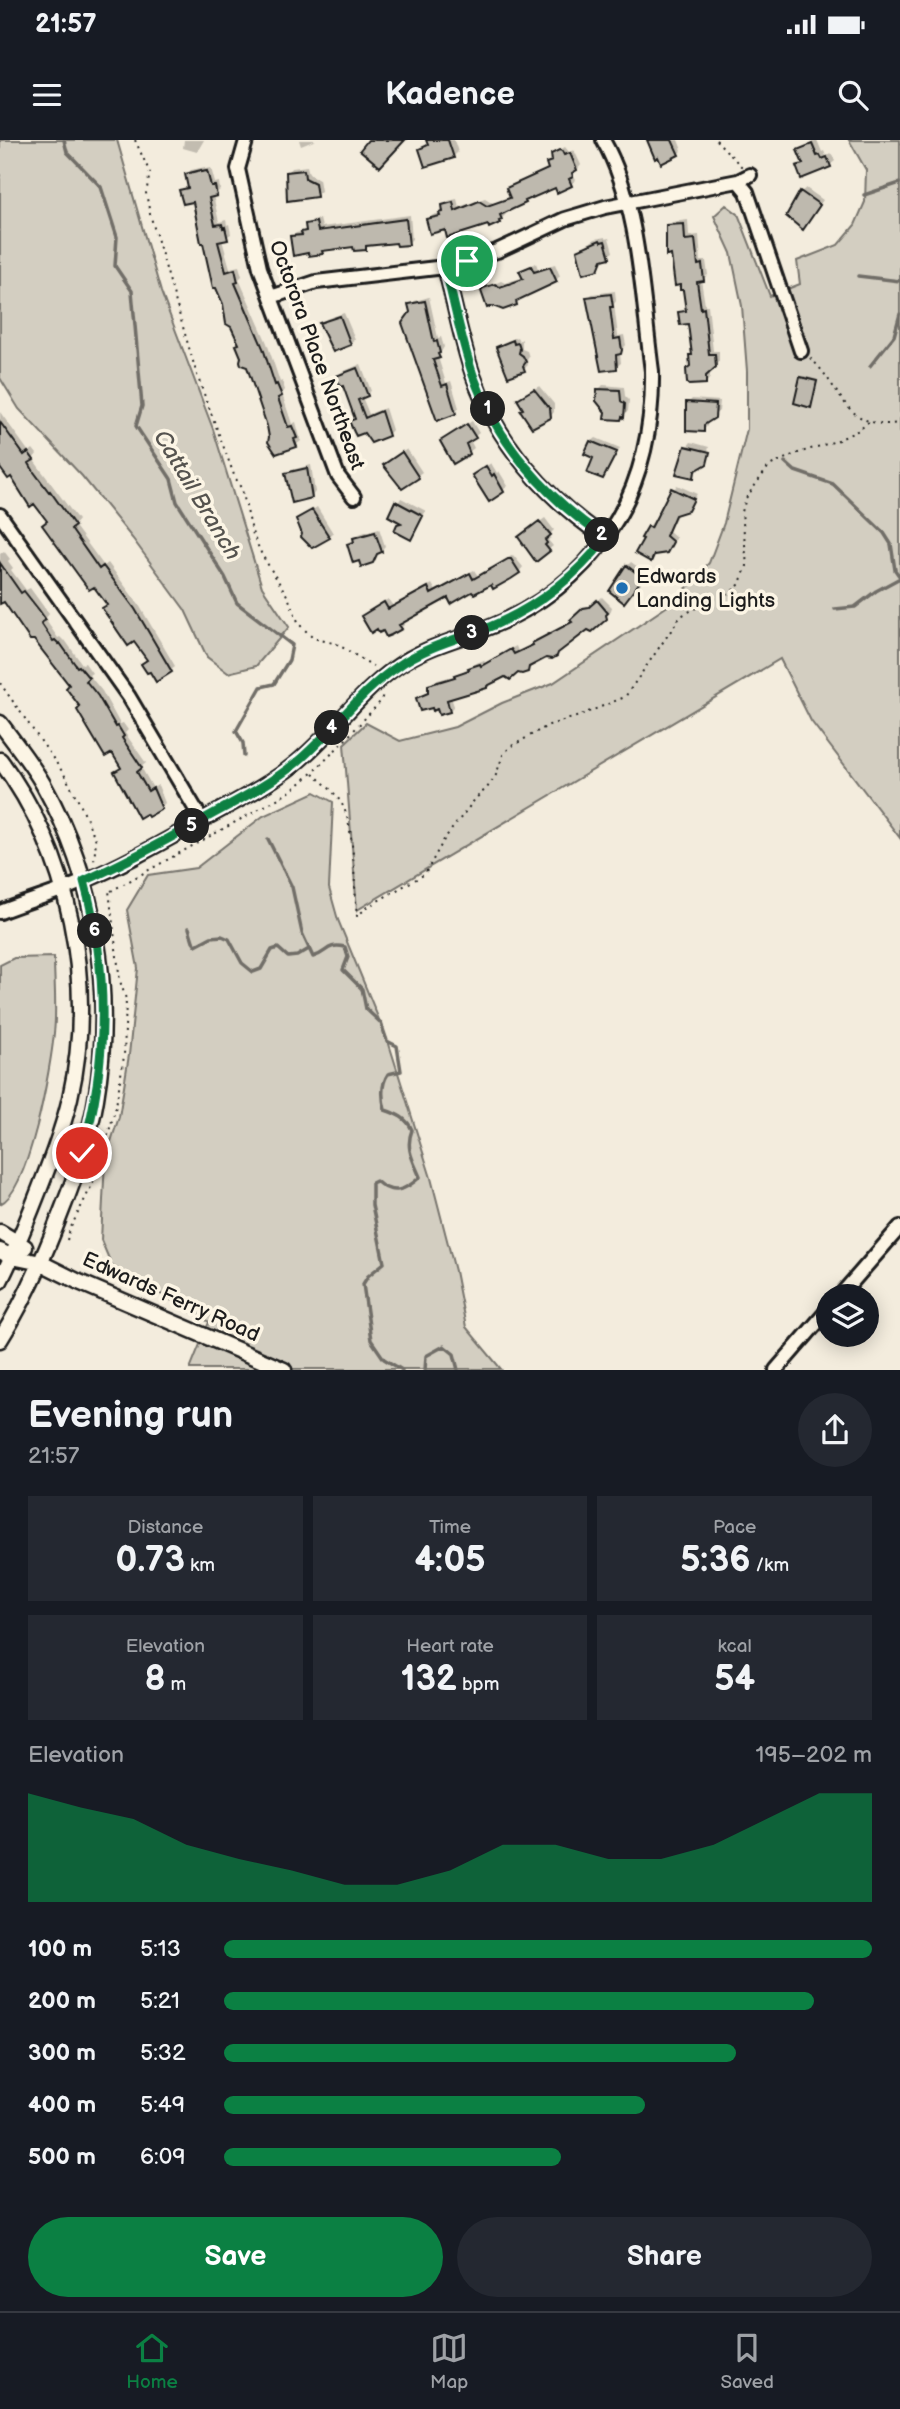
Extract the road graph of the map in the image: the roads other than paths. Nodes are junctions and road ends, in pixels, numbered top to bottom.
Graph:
1 (603, 140) edge
2 (246, 141) edge
3 (629, 202) junction
4 (445, 267) junction
5 (271, 297) junction
6 (801, 351) road end
7 (354, 497) dead end
8 (0, 515) edge
9 (606, 538) junction
10 (0, 723) edge
11 (0, 760) edge
12 (202, 820) junction
13 (84, 881) junction
14 (63, 890) junction
15 (0, 912) edge
16 (900, 1227) edge
17 (0, 1232) edge
18 (19, 1242) junction
19 (6, 1254) edge
20 (41, 1263) junction
21 (0, 1281) edge
22 (850, 1284) edge
23 (816, 1324) edge
24 (0, 1340) edge
25 (284, 1370) edge
26 (776, 1370) edge

1 - 3 street
2 - 5 street, Octorora Place Northeast
3 - 4 street
3 - 6 street
3 - 9 street
4 - 5 street
4 - 9 street
5 - 7 street, Octorora Place Northeast
8 - 12 street
9 - 12 street
10 - 13 main road
11 - 14 main road
12 - 13 street
13 - 14 street
13 - 20 main road
14 - 15 street
14 - 18 main road
16 - 22 street
17 - 18 main road
18 - 19 main road
18 - 20 main road
19 - 20 main road
19 - 21 main road
20 - 24 main road
20 - 25 main road, Edwards Ferry Road
23 - 26 street

